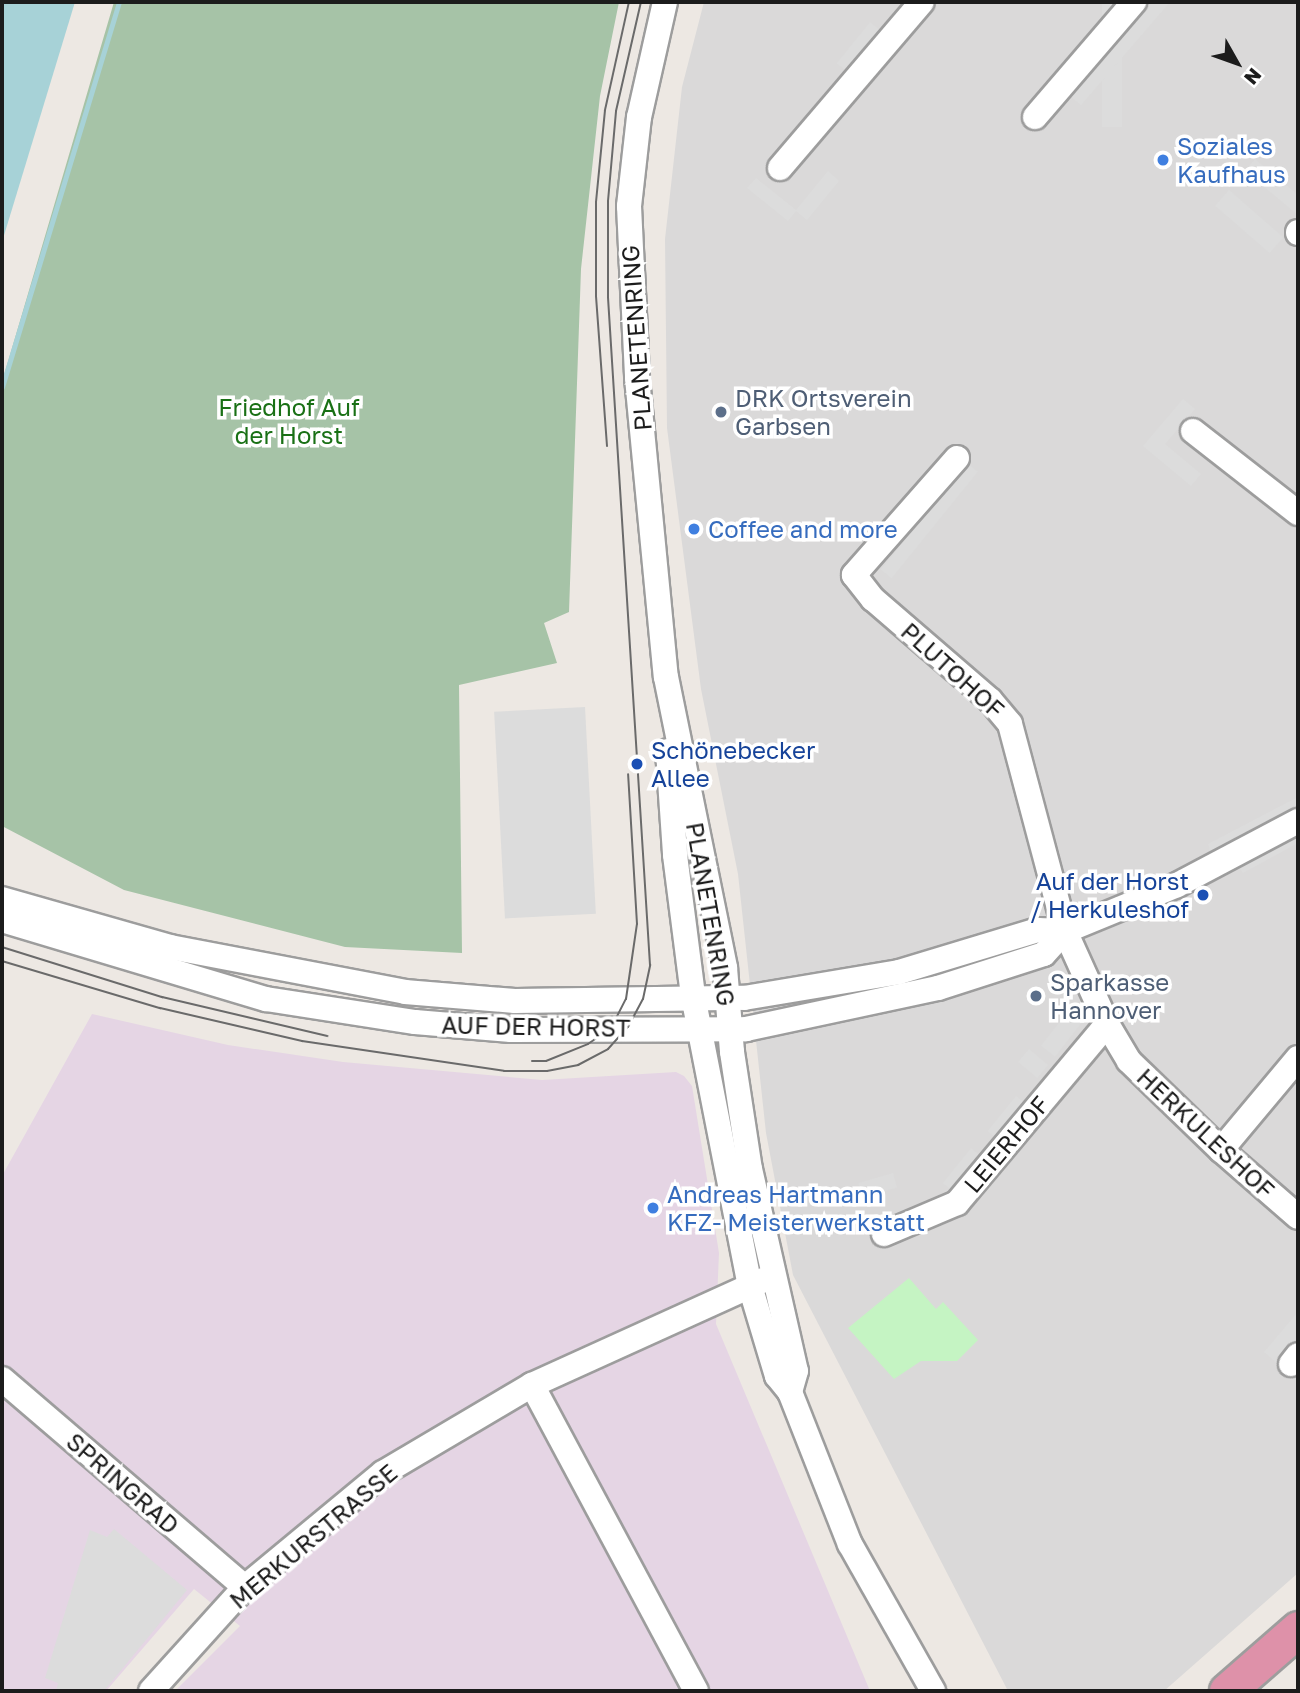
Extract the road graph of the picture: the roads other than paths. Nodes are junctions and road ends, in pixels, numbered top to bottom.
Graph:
1 (665, 2) edge
2 (922, 2) edge
3 (1134, 2) edge
4 (1035, 117) dead end
5 (780, 168) dead end
6 (1193, 430) dead end
7 (957, 458) dead end
8 (1298, 513) edge
9 (666, 677) junction
10 (1298, 821) edge
11 (2, 900) edge
12 (2, 920) edge
13 (1065, 931) junction
14 (693, 996) junction
15 (728, 997) junction
16 (1107, 1024) junction
17 (699, 1027) junction
18 (730, 1028) junction
19 (1298, 1058) edge
20 (1221, 1150) junction
21 (1298, 1217) edge
22 (884, 1234) dead end
23 (761, 1282) junction
24 (2, 1379) edge
25 (532, 1385) junction
26 (245, 1587) junction
27 (1298, 1629) edge
28 (151, 1691) edge
29 (695, 1691) edge
30 (933, 1691) edge
31 (1227, 1691) edge

1 - 9 street, PLANETENRING
2 - 5 street
3 - 4 street
6 - 8 street
7 - 13 street, PLUTOHOF
9 - 14 street, PLANETENRING
9 - 15 street, PLANETENRING
10 - 13 street, AUF DER HORST
11 - 14 street, AUF DER HORST
12 - 17 street, AUF DER HORST
13 - 15 street, AUF DER HORST
13 - 16 street, HERKULESHOF
13 - 18 street, AUF DER HORST
14 - 15 street, AUF DER HORST
14 - 17 street, PLANETENRING
15 - 18 street, PLANETENRING
16 - 20 street, HERKULESHOF
16 - 22 street, LEIERHOF
17 - 18 street, AUF DER HORST
17 - 23 street
18 - 23 street
19 - 20 street
20 - 21 street, HERKULESHOF
23 - 25 street, MERKURSTRASSE
23 - 30 street
24 - 26 street, SPRINGRAD
25 - 26 street, MERKURSTRASSE
25 - 29 street
26 - 28 street, MERKURSTRASSE
27 - 31 highway

